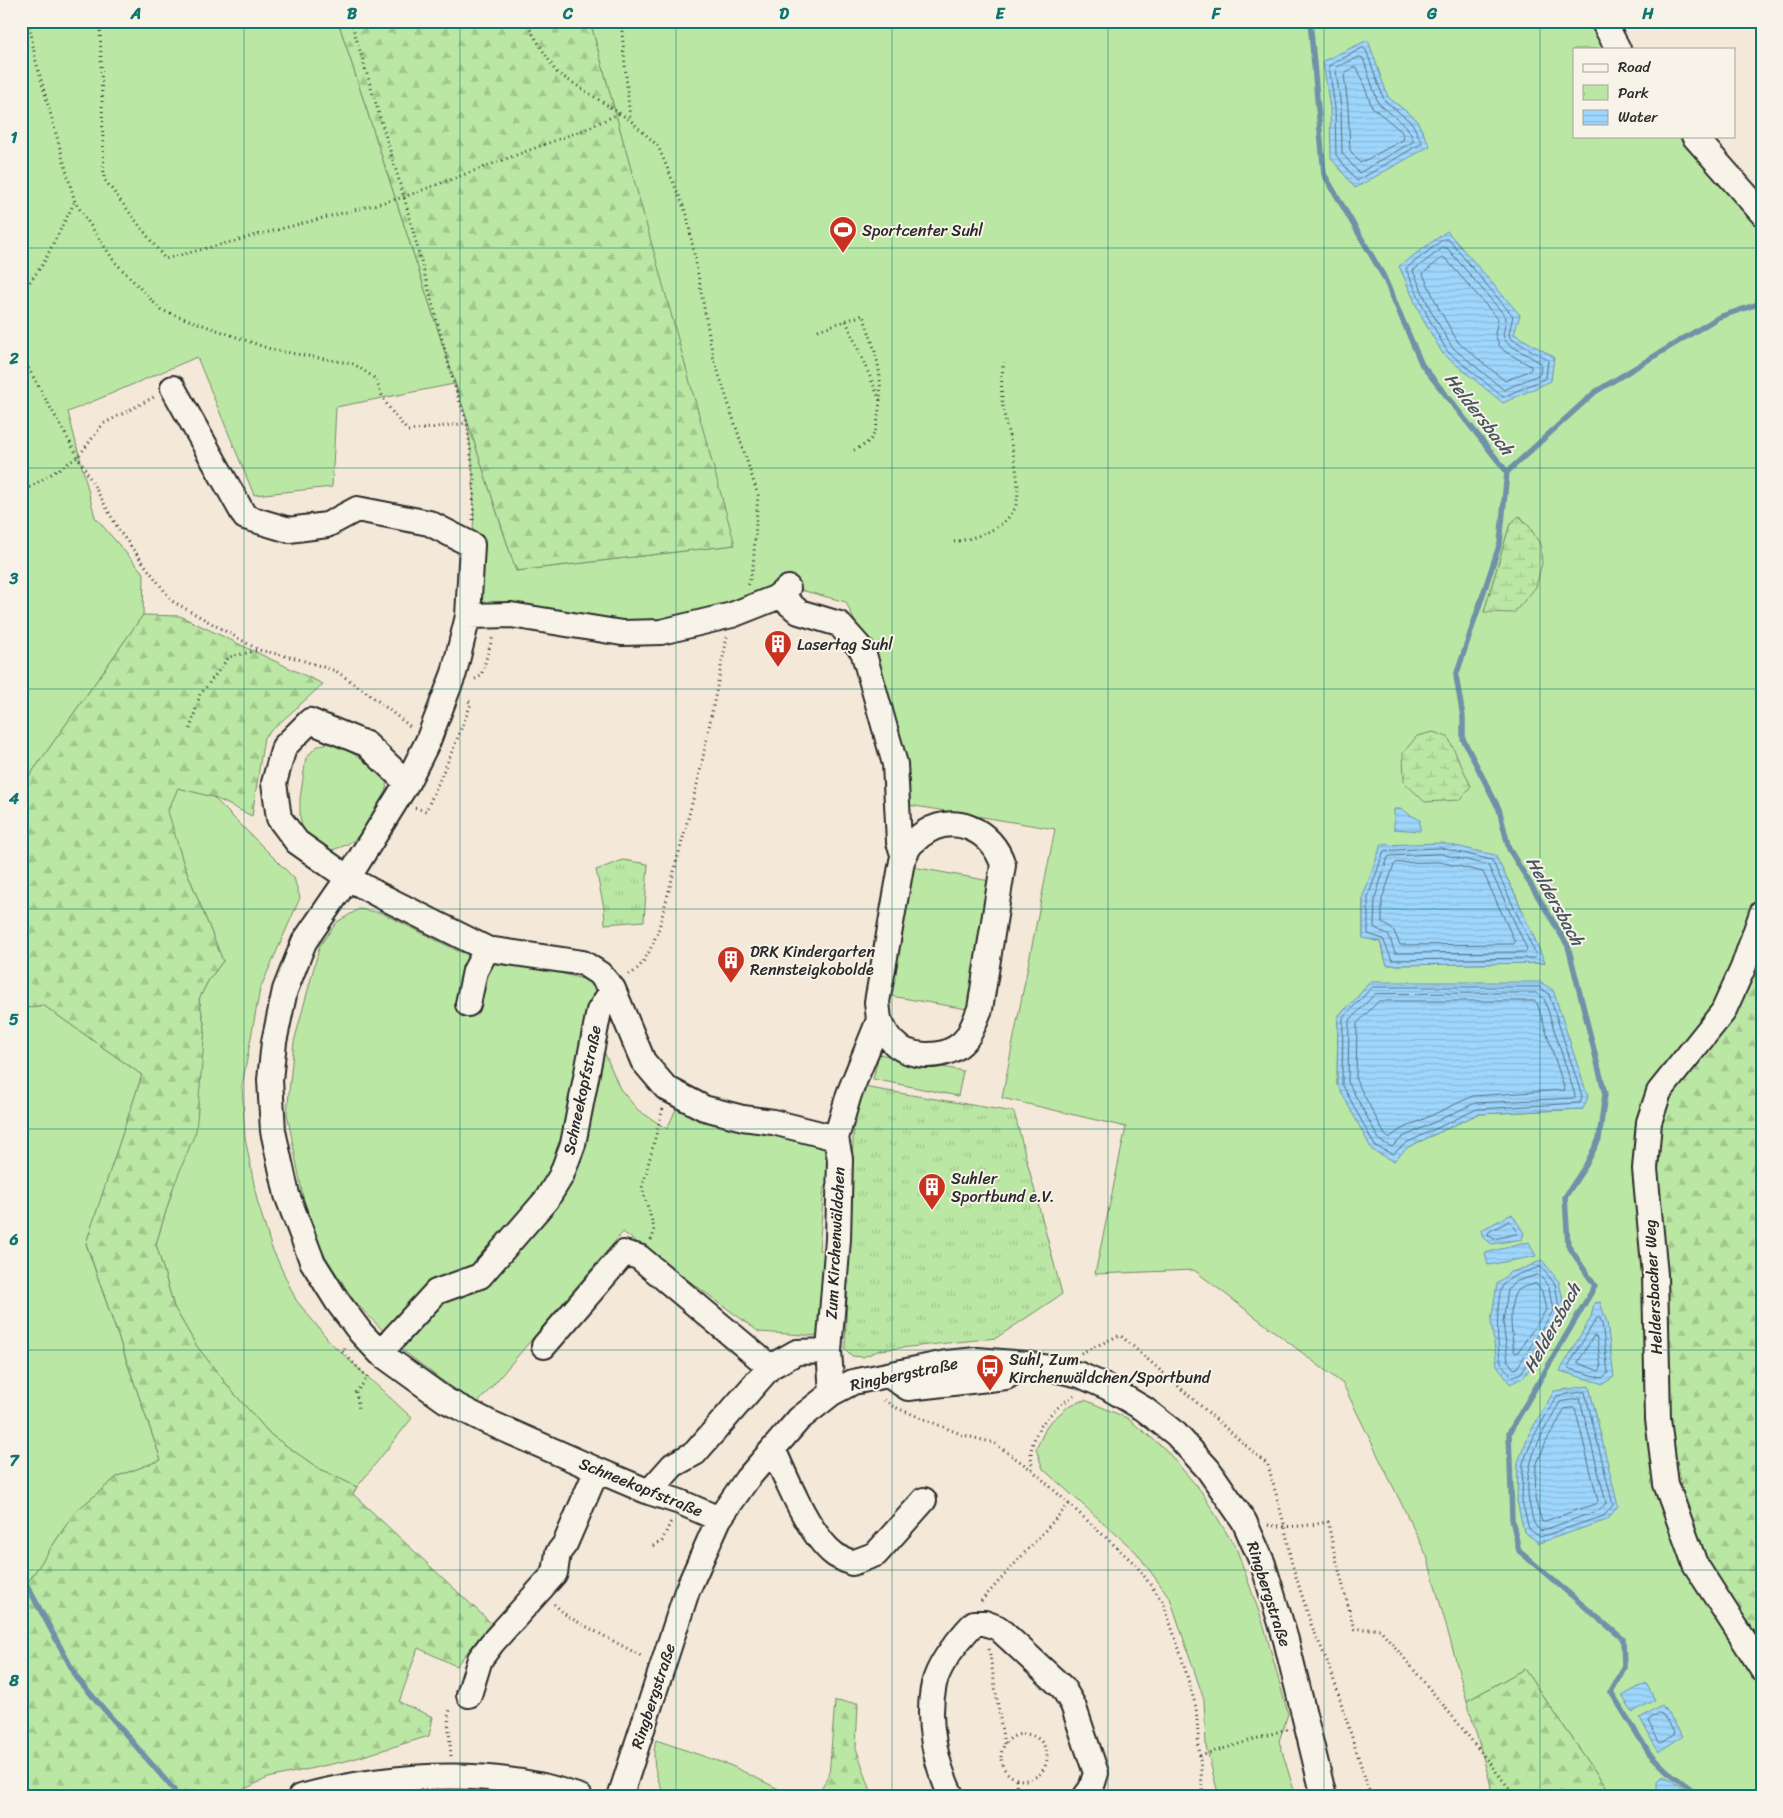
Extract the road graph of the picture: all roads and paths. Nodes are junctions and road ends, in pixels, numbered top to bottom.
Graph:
1 (29, 21) edge
2 (100, 21) edge
3 (351, 21) edge
4 (525, 21) edge
5 (621, 21) edge
6 (1603, 21) edge
7 (1617, 48) edge
8 (620, 113) junction
9 (630, 120) junction
10 (1696, 138) edge
11 (404, 196) junction
12 (75, 202) junction
13 (1762, 212) edge
14 (21, 294) edge
15 (846, 321) junction
16 (818, 330) dead end
17 (21, 355) edge
18 (1004, 362) dead end
19 (172, 388) joint
20 (880, 400) junction
21 (467, 423) junction
22 (854, 450) dead end
23 (78, 457) junction
24 (21, 493) edge
25 (954, 542) dead end
26 (472, 545) junction
27 (739, 612) junction
28 (468, 616) junction
29 (259, 650) junction
30 (190, 729) dead end
31 (428, 741) junction
32 (407, 783) junction
33 (904, 857) junction
34 (348, 878) junction
35 (1762, 913) edge
36 (487, 949) junction
37 (613, 989) junction
38 (468, 1004) dead end
39 (879, 1020) junction
40 (666, 1088) junction
41 (836, 1138) junction
42 (640, 1257) junction
43 (544, 1346) dead end
44 (342, 1351) dead end
45 (828, 1351) junction
46 (380, 1353) junction
47 (770, 1367) junction
48 (883, 1376) junction
49 (1093, 1380) junction
50 (832, 1393) junction
51 (359, 1410) dead end
52 (772, 1449) junction
53 (597, 1470) junction
54 (1032, 1470) junction
55 (649, 1492) junction
56 (924, 1500) dead end
57 (680, 1502) junction
58 (719, 1519) junction
59 (1244, 1521) junction
60 (653, 1546) dead end
61 (539, 1590) junction
62 (662, 1668) junction
63 (1762, 1668) edge
64 (468, 1696) dead end
65 (448, 1716) dead end
66 (1306, 1723) junction
67 (450, 1741) dead end
68 (1200, 1756) junction
69 (1016, 1779) junction
70 (300, 1797) edge
71 (580, 1797) edge
72 (620, 1797) edge
73 (952, 1797) edge
74 (1017, 1797) edge
75 (1085, 1797) edge
76 (1203, 1797) edge
77 (1324, 1797) edge
78 (1516, 1797) edge

1 - 12 path
2 - 11 path
3 - 11 path
4 - 8 path
5 - 9 path
6 - 7 street
8 - 9 path
8 - 11 path
9 - 27 path
10 - 13 street
11 - 21 path
12 - 14 path
12 - 21 path
15 - 16 path
15 - 20 path
15 - 20 path
17 - 23 path
18 - 25 path
19 - 23 path
19 - 26 street
20 - 22 path
21 - 26 path
23 - 24 path
23 - 29 path
26 - 28 street, Schneekopfstraße
27 - 28 street
27 - 33 street
27 - 37 path
28 - 31 street, Schneekopfstraße
29 - 30 path
29 - 31 path
31 - 32 street, Schneekopfstraße
32 - 34 street, Schneekopfstraße
32 - 34 street
33 - 39 street
33 - 39 street
34 - 36 street
34 - 46 street, Schneekopfstraße
35 - 63 street, Heldersbacher Weg
36 - 37 street
36 - 38 street
37 - 40 street
37 - 46 street, Schneekopfstraße
39 - 41 street
40 - 41 street
40 - 42 path
41 - 45 street, Zum Kirchenwäldchen
42 - 43 street
42 - 47 street
44 - 51 path
45 - 47 street
45 - 50 street, Zum Kirchenwäldchen
46 - 53 street, Schneekopfstraße
47 - 55 street
48 - 49 street, Ringbergstraße
48 - 50 street, Ringbergstraße
48 - 54 path
49 - 54 path
49 - 59 street, Ringbergstraße
50 - 52 street, Ringbergstraße
52 - 56 street
52 - 58 street, Ringbergstraße
53 - 55 street, Schneekopfstraße
53 - 61 street
54 - 68 path
55 - 57 street, Schneekopfstraße
57 - 58 street, Schneekopfstraße
57 - 60 path
58 - 62 street, Ringbergstraße
59 - 66 street, Ringbergstraße
59 - 78 path
61 - 62 path
61 - 64 street
62 - 72 street, Ringbergstraße
65 - 67 path
66 - 68 path
66 - 77 street, Ringbergstraße
68 - 76 path
69 - 69 path
69 - 74 path
70 - 71 street
73 - 75 street

